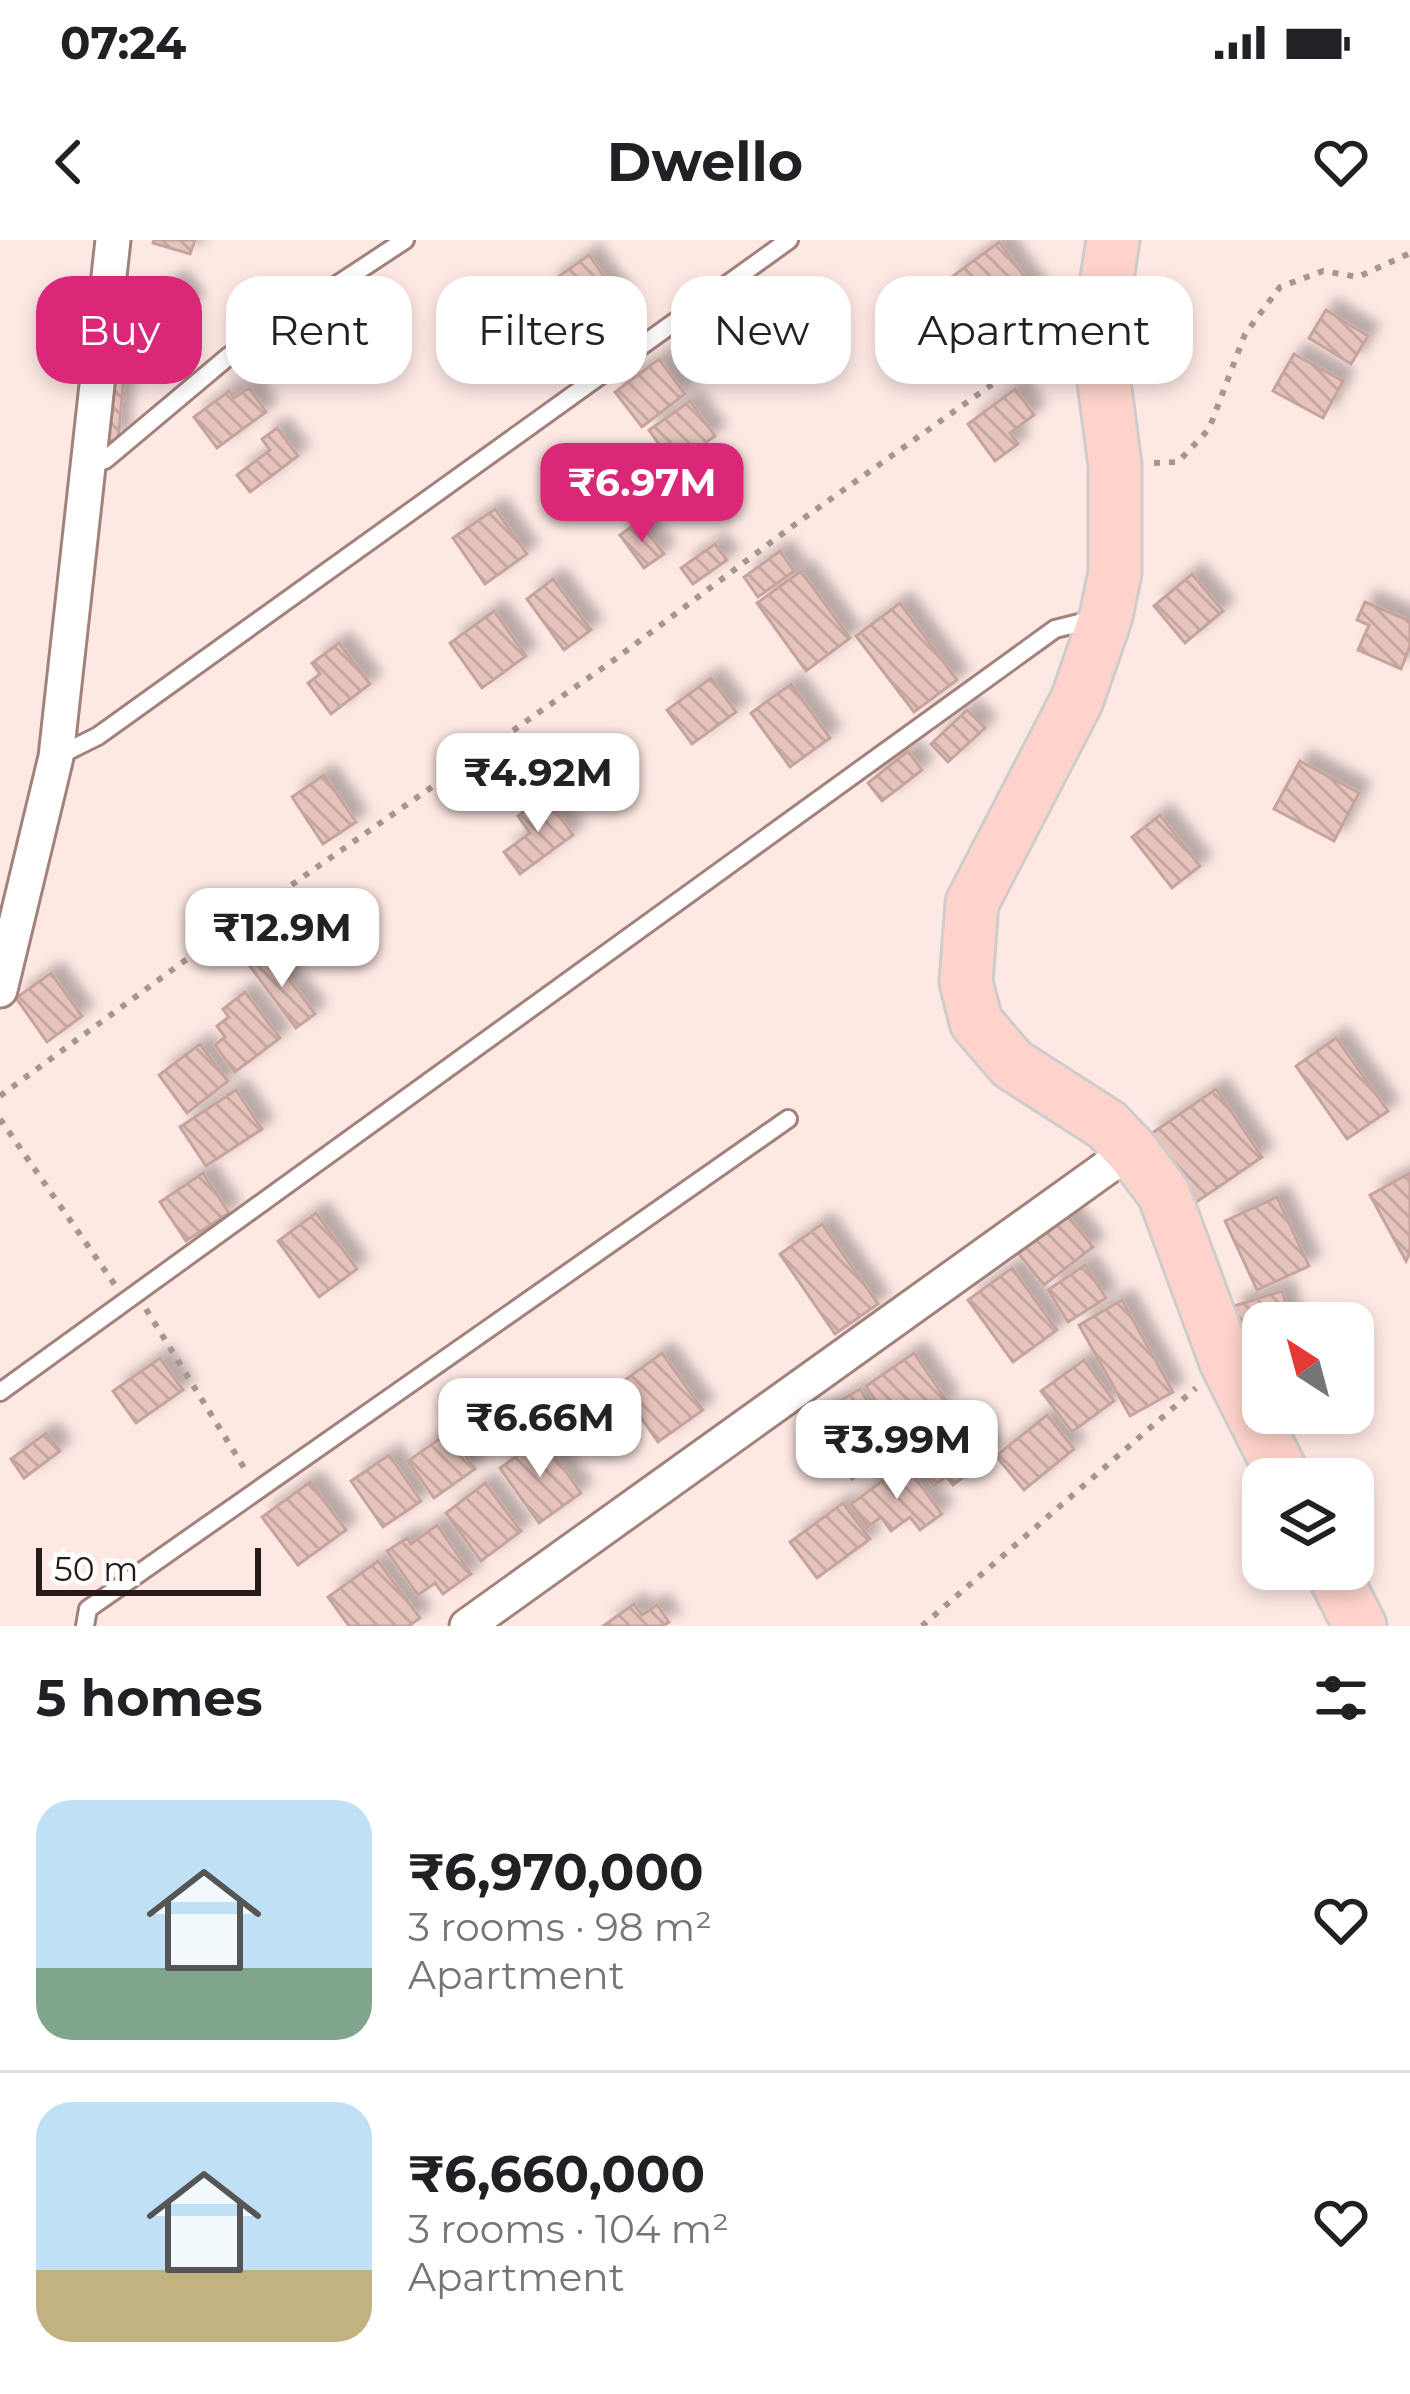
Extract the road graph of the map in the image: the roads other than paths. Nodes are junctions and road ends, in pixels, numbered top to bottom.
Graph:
1 (113, 240) edge
2 (405, 240) edge
3 (789, 240) edge
4 (1113, 240) edge
5 (87, 466) junction
6 (1106, 616) junction
7 (56, 758) junction
8 (0, 990) edge
9 (788, 1119) dead end
10 (1131, 1150) junction
11 (0, 1391) edge
12 (1274, 1458) edge
13 (1342, 1590) edge
14 (85, 1626) edge
15 (467, 1626) edge
16 (1360, 1626) edge

1 - 5 street
2 - 5 lane
3 - 7 lane
4 - 6 main road
5 - 7 street
6 - 10 main road
6 - 11 lane
7 - 8 street
9 - 14 lane
10 - 12 main road
10 - 15 street
13 - 16 main road

